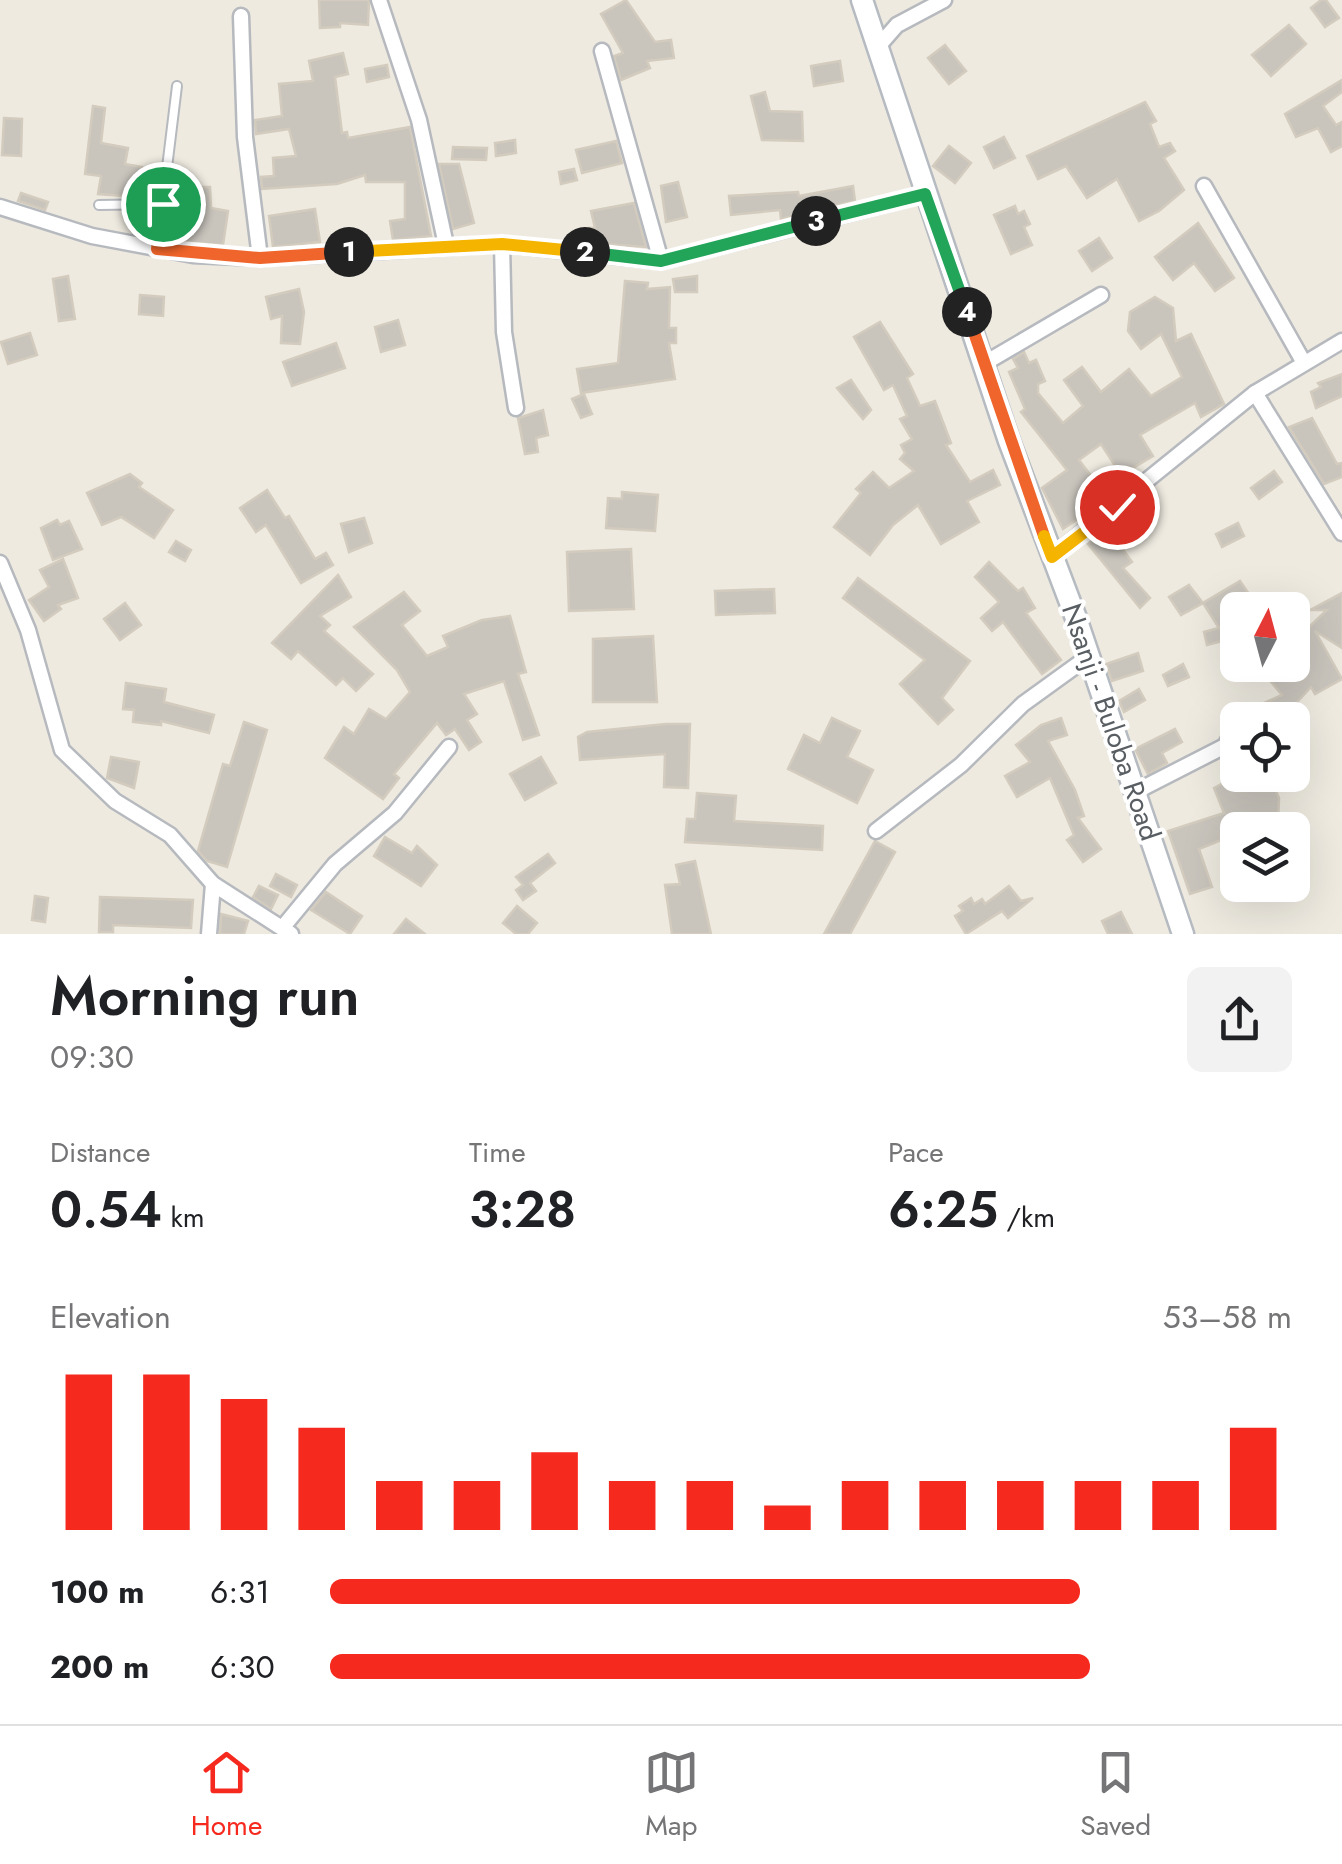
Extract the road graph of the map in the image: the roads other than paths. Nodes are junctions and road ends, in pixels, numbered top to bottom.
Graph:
1 (379, 0) edge
2 (862, 0) edge
3 (944, 0) edge
4 (241, 16) dead end
5 (875, 49) junction
6 (602, 51) dead end
7 (177, 86) dead end
8 (1204, 186) dead end
9 (925, 194) junction
10 (163, 204) junction
11 (99, 205) dead end
12 (0, 207) edge
13 (502, 244) junction
14 (446, 245) junction
15 (157, 249) junction
16 (260, 258) junction
17 (661, 261) junction
18 (1101, 295) dead end
19 (1342, 341) edge
20 (1304, 362) junction
21 (985, 363) junction
22 (1255, 393) junction
23 (516, 408) dead end
24 (1342, 533) edge
25 (1052, 557) junction
26 (0, 564) edge
27 (1088, 657) junction
28 (448, 746) dead end
29 (1220, 749) edge
30 (1135, 792) junction
31 (876, 831) dead end
32 (214, 884) junction
33 (287, 931) edge
34 (209, 934) edge
35 (1183, 934) edge

1 - 14 street
2 - 5 main road, Nsanji - Buloba Road
3 - 5 street
4 - 16 street
5 - 9 main road, Nsanji - Buloba Road
6 - 17 street
7 - 10 lane
8 - 20 street
9 - 17 street
9 - 21 main road, Nsanji - Buloba Road
10 - 11 lane
10 - 15 lane
12 - 15 street
13 - 14 street
13 - 17 street
13 - 23 street
14 - 16 street
15 - 16 street
18 - 21 street
19 - 20 street
20 - 22 street
21 - 25 main road, Nsanji - Buloba Road
22 - 24 street
22 - 25 street
25 - 27 main road, Nsanji - Buloba Road
26 - 32 street
27 - 30 main road, Nsanji - Buloba Road
27 - 31 street
28 - 33 street
29 - 30 street
30 - 35 main road, Nsanji - Buloba Road
32 - 33 street
32 - 34 street

